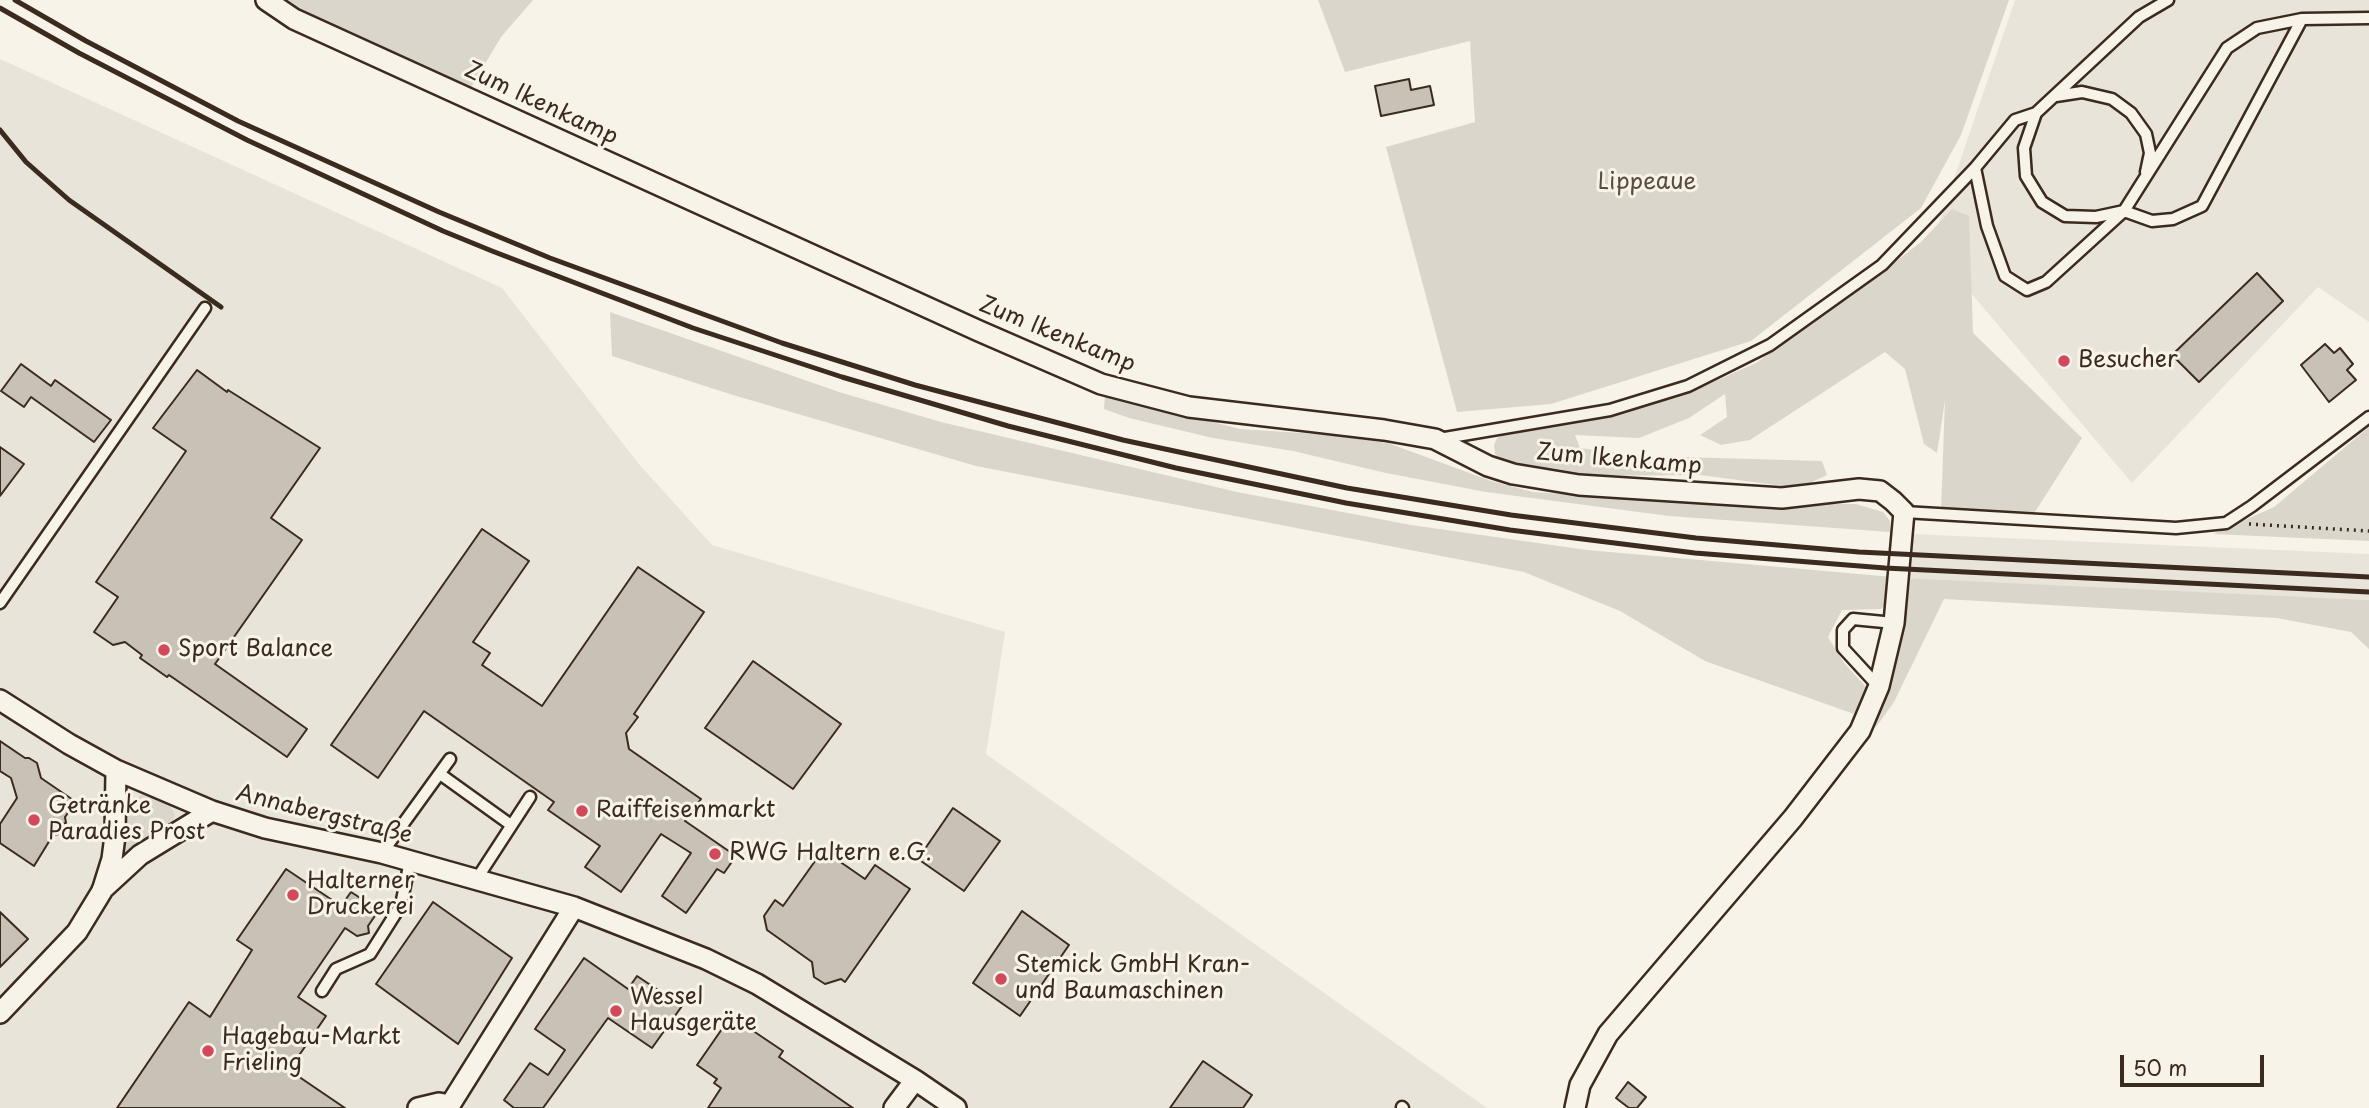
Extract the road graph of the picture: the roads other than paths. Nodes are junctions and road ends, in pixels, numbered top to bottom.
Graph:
1 (266, 0) edge
2 (2168, 0) edge
3 (2302, 19) junction
4 (2369, 19) edge
5 (2055, 96) junction
6 (2036, 113) junction
7 (1975, 168) junction
8 (2144, 180) junction
9 (2124, 211) junction
10 (205, 308) dead end
11 (2369, 417) edge
12 (1435, 439) junction
13 (1902, 522) junction
14 (0, 603) edge
15 (1894, 623) junction
16 (1879, 686) junction
17 (0, 700) edge
18 (450, 759) dead end
19 (116, 770) junction
20 (440, 774) junction
21 (530, 797) dead end
22 (212, 811) junction
23 (511, 825) junction
24 (382, 853) junction
25 (411, 861) junction
26 (476, 880) junction
27 (102, 891) junction
28 (574, 907) junction
29 (322, 991) dead end
30 (0, 1013) edge
31 (915, 1080) junction
32 (451, 1106) edge
33 (418, 1108) edge
34 (894, 1108) edge
35 (956, 1108) edge
36 (1576, 1108) edge

1 - 12 street, Zum Ikenkamp
2 - 5 lane
3 - 4 lane
3 - 8 lane
3 - 9 lane
5 - 6 lane
5 - 8 lane
6 - 7 lane
6 - 9 lane
7 - 9 lane
7 - 12 lane
8 - 9 lane
10 - 14 lane
11 - 13 lane
12 - 13 street, Zum Ikenkamp
13 - 15 street
15 - 16 street
15 - 16 lane
16 - 36 street
17 - 19 street, Annabergstraße
18 - 20 lane
19 - 22 street, Annabergstraße
19 - 27 street
20 - 23 lane
20 - 24 lane
21 - 23 lane
22 - 24 street, Annabergstraße
22 - 27 street
23 - 26 lane
24 - 25 street, Annabergstraße
25 - 26 street, Annabergstraße
25 - 29 lane
26 - 28 street, Annabergstraße
27 - 30 street
28 - 31 street, Annabergstraße
28 - 32 street
31 - 34 street
31 - 35 street, Annabergstraße
32 - 33 street

